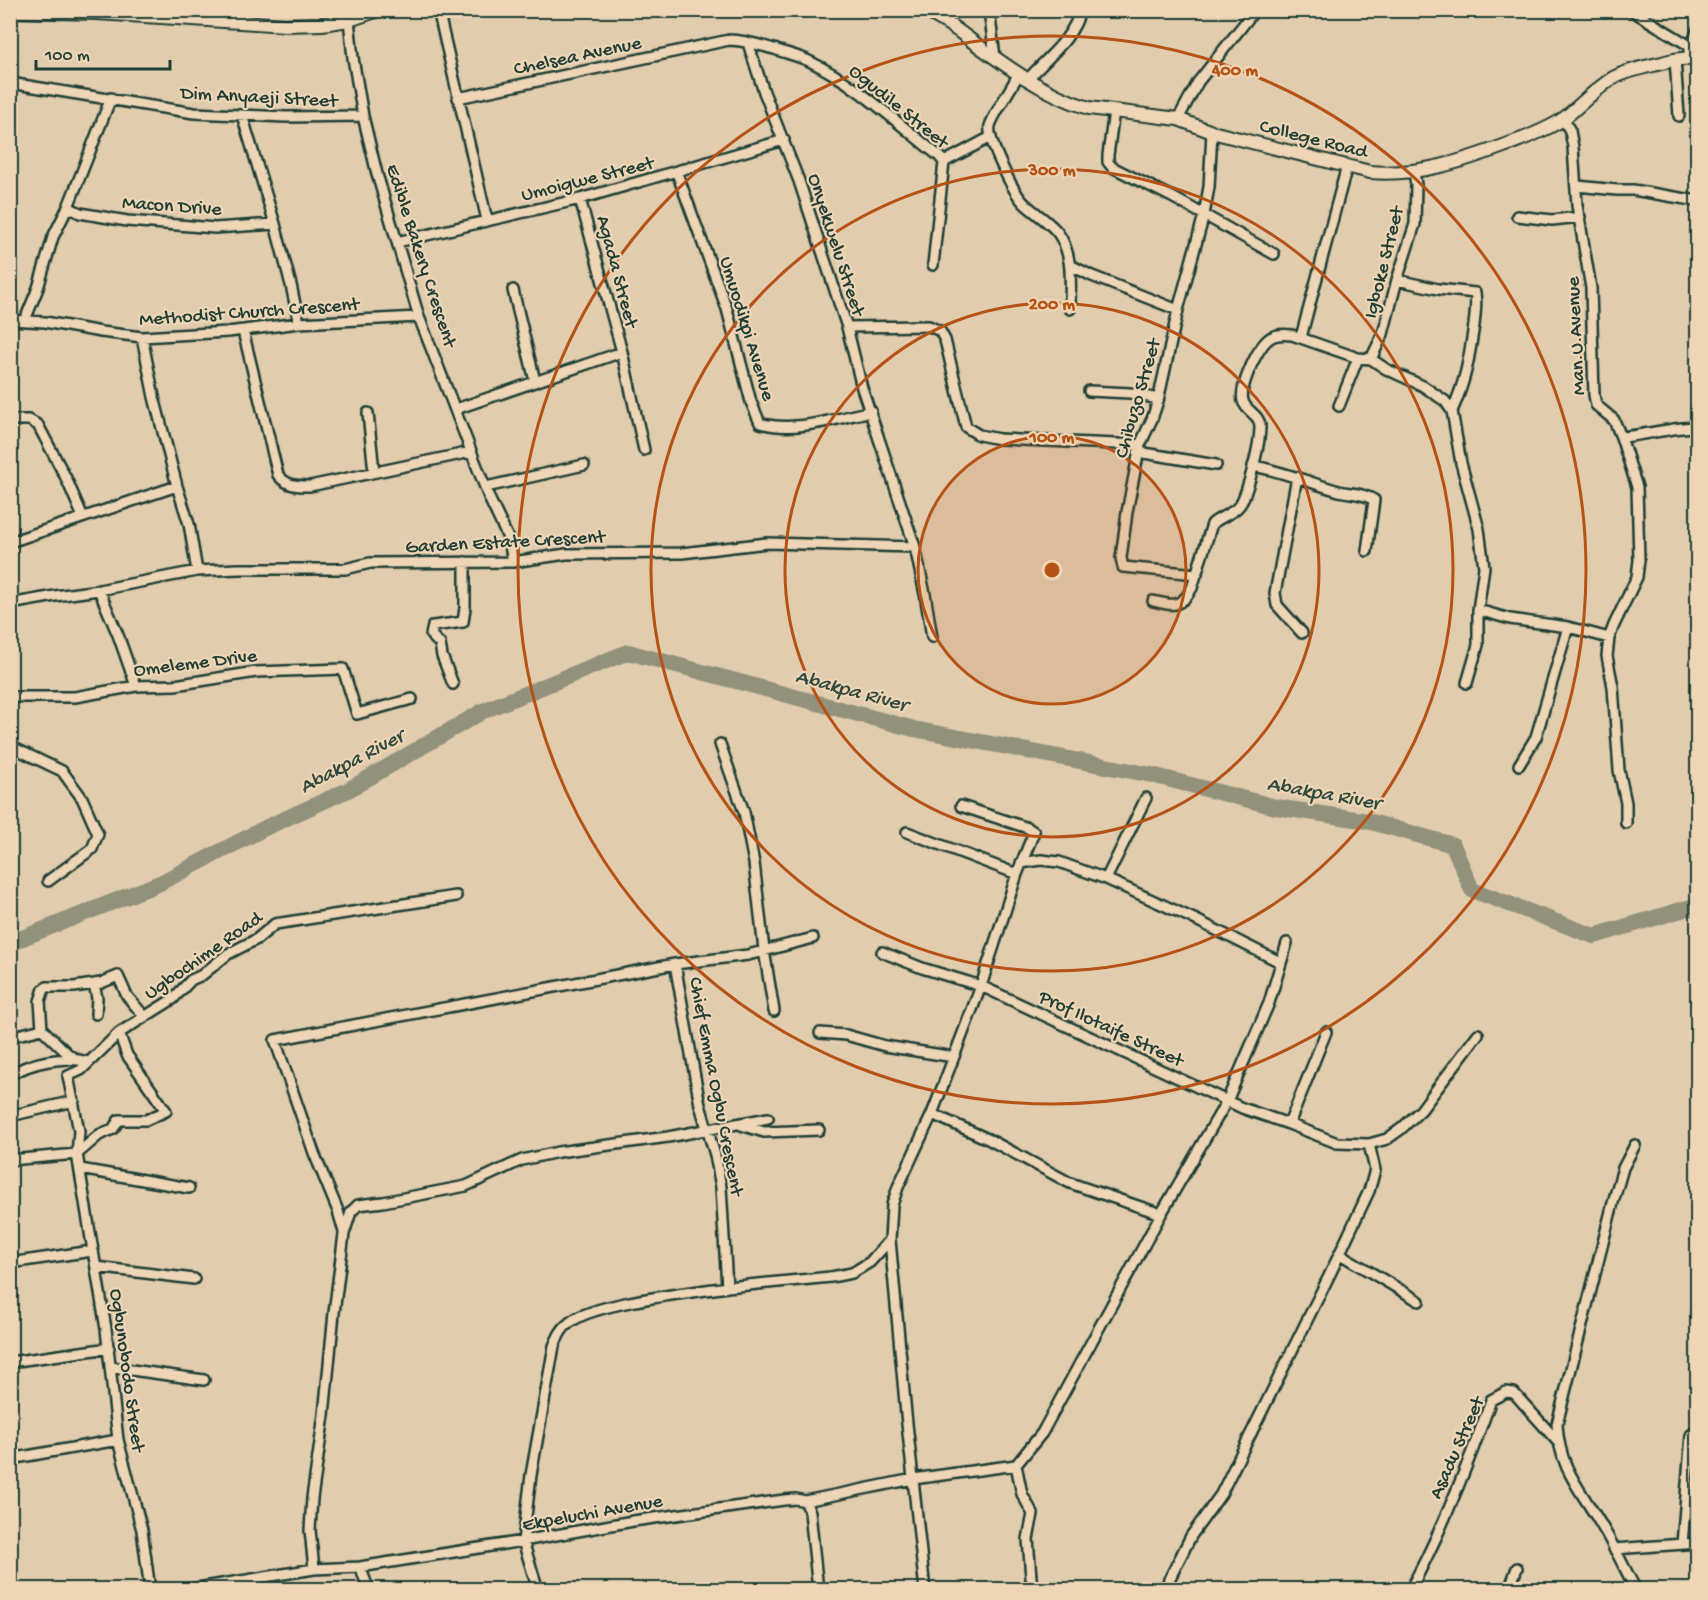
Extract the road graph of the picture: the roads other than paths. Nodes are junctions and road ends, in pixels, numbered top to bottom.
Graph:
1 (379, 10) edge
2 (438, 10) edge
3 (925, 10) edge
4 (989, 10) edge
5 (1080, 10) edge
6 (1255, 10) edge
7 (1631, 10) edge
8 (10, 11) edge
9 (209, 16) edge
10 (349, 20) junction
11 (1698, 29) edge
12 (744, 42) junction
13 (1688, 56) edge
14 (995, 57) junction
15 (1024, 76) junction
16 (10, 83) edge
17 (111, 98) junction
18 (459, 98) junction
19 (1114, 111) junction
20 (242, 115) junction
21 (363, 116) junction
22 (1679, 116) dead end
23 (1563, 118) junction
24 (1178, 119) junction
25 (1212, 132) junction
26 (991, 137) junction
27 (784, 140) junction
28 (944, 162) junction
29 (1347, 166) junction
30 (677, 172) junction
31 (1414, 172) junction
32 (1577, 186) junction
33 (580, 199) junction
34 (1698, 201) edge
35 (68, 207) junction
36 (1204, 215) junction
37 (1517, 216) dead end
38 (1580, 217) junction
39 (488, 220) junction
40 (275, 224) junction
41 (397, 242) junction
42 (1274, 254) dead end
43 (933, 264) dead end
44 (1070, 265) junction
45 (1397, 280) junction
46 (513, 290) dead end
47 (1070, 309) dead end
48 (1178, 310) junction
49 (419, 317) junction
50 (10, 320) edge
51 (25, 320) junction
52 (298, 323) junction
53 (847, 327) junction
54 (243, 331) junction
55 (142, 337) junction
56 (1300, 337) junction
57 (622, 352) junction
58 (1358, 358) junction
59 (1371, 359) junction
60 (535, 381) junction
61 (1089, 391) dead end
62 (1158, 399) junction
63 (1339, 406) dead end
64 (456, 409) junction
65 (871, 411) junction
66 (1452, 411) junction
67 (368, 413) dead end
68 (10, 420) edge
69 (1698, 427) edge
70 (1621, 437) junction
71 (1139, 448) junction
72 (644, 450) dead end
73 (471, 452) junction
74 (584, 465) dead end
75 (1216, 465) dead end
76 (1253, 466) junction
77 (374, 472) junction
78 (1297, 477) junction
79 (177, 486) junction
80 (486, 487) junction
81 (83, 517) junction
82 (10, 542) edge
83 (915, 547) junction
84 (1367, 551) dead end
85 (465, 562) junction
86 (513, 562) junction
87 (198, 571) junction
88 (1197, 574) junction
89 (99, 590) junction
90 (1153, 601) dead end
91 (10, 604) edge
92 (1478, 610) junction
93 (1568, 627) junction
94 (1302, 633) dead end
95 (932, 637) dead end
96 (1609, 638) junction
97 (1467, 683) dead end
98 (453, 684) dead end
99 (136, 686) junction
100 (10, 697) edge
101 (412, 699) dead end
102 (720, 744) dead end
103 (10, 746) edge
104 (1519, 765) dead end
105 (1146, 798) dead end
106 (961, 806) dead end
107 (1626, 823) dead end
108 (907, 832) dead end
109 (1021, 863) junction
110 (1017, 874) junction
111 (1106, 879) junction
112 (48, 881) dead end
113 (456, 896) dead end
114 (813, 938) dead end
115 (1287, 943) dead end
116 (764, 950) junction
117 (882, 952) dead end
118 (1280, 962) junction
119 (675, 964) junction
120 (94, 984) junction
121 (981, 986) junction
122 (774, 1011) dead end
123 (96, 1014) dead end
124 (144, 1016) junction
125 (42, 1029) junction
126 (820, 1032) dead end
127 (1326, 1032) dead end
128 (119, 1033) junction
129 (1478, 1034) dead end
130 (10, 1037) edge
131 (954, 1057) junction
132 (77, 1059) junction
133 (88, 1062) junction
134 (10, 1075) edge
135 (74, 1101) junction
136 (1227, 1101) junction
137 (932, 1114) junction
138 (10, 1116) edge
139 (768, 1118) dead end
140 (738, 1124) junction
141 (1289, 1124) junction
142 (706, 1130) junction
143 (819, 1130) dead end
144 (1370, 1144) junction
145 (1635, 1145) dead end
146 (77, 1154) junction
147 (10, 1160) edge
148 (80, 1169) junction
149 (189, 1188) dead end
150 (1161, 1214) junction
151 (344, 1234) junction
152 (890, 1240) junction
153 (93, 1251) junction
154 (1340, 1254) junction
155 (10, 1263) edge
156 (96, 1267) junction
157 (194, 1279) dead end
158 (727, 1287) junction
159 (1419, 1301) dead end
160 (109, 1348) junction
161 (10, 1362) edge
162 (111, 1367) junction
163 (204, 1380) dead end
164 (1698, 1430) edge
165 (118, 1440) junction
166 (1559, 1442) junction
167 (10, 1459) edge
168 (1016, 1465) junction
169 (912, 1479) junction
170 (806, 1501) junction
171 (524, 1541) junction
172 (1698, 1543) edge
173 (1682, 1544) junction
174 (1614, 1549) junction
175 (360, 1567) junction
176 (1517, 1568) dead end
177 (314, 1569) junction
178 (150, 1590) edge
179 (185, 1590) edge
180 (369, 1590) edge
181 (538, 1590) edge
182 (818, 1590) edge
183 (925, 1590) edge
184 (1032, 1590) edge
185 (1164, 1590) edge
186 (1410, 1590) edge
187 (1509, 1590) edge
188 (1636, 1590) edge

1 - 10 main road
2 - 18 street
3 - 14 main road, College Road
4 - 14 street
5 - 15 street
6 - 24 street
7 - 13 street
8 - 9 main road
9 - 10 main road
10 - 21 street, Edible Bakery Crescent
11 - 13 street
12 - 18 street, Chelsea Avenue
12 - 27 street, Onyekwelu Street
12 - 28 street, Ogudile Street
13 - 22 street
13 - 23 main road, College Road
14 - 15 main road, College Road
15 - 19 main road, College Road
15 - 26 street
16 - 17 street, Dim Anyaeji Street
17 - 20 street, Dim Anyaeji Street
17 - 35 street
18 - 39 street
19 - 24 main road, College Road
19 - 36 street
20 - 21 street, Dim Anyaeji Street
20 - 40 street
21 - 41 street, Edible Bakery Crescent
23 - 31 main road, College Road
23 - 32 street, Man.U.Avenue
24 - 25 main road, College Road
25 - 29 main road, College Road
25 - 36 street, Chibuzo Street
26 - 28 street
26 - 44 street
27 - 30 street, Umoigwe Street
27 - 53 street, Onyekwelu Street
28 - 43 street, Ogudile Street
29 - 31 main road, College Road
29 - 56 street
30 - 33 street, Umoigwe Street
30 - 65 street, Umuodikpi Avenue
31 - 45 street, Igboke Street
32 - 34 street
32 - 38 street, Man.U.Avenue
33 - 39 street, Umoigwe Street
33 - 57 street, Agada Street
35 - 40 street, Macon Drive
35 - 51 street
36 - 42 street
36 - 48 street, Chibuzo Street
37 - 38 street
38 - 70 street, Man.U.Avenue
39 - 41 street, Umoigwe Street
40 - 52 street
41 - 49 street, Edible Bakery Crescent
44 - 47 street
44 - 48 street
45 - 59 street, Igboke Street
45 - 66 street
46 - 60 street
48 - 62 street, Chibuzo Street
49 - 52 street, Methodist Church Crescent
49 - 64 street, Edible Bakery Crescent
50 - 51 street, Methodist Church Crescent
51 - 55 street, Methodist Church Crescent
52 - 54 street, Methodist Church Crescent
53 - 65 street, Onyekwelu Street
53 - 71 street
54 - 55 street, Methodist Church Crescent
54 - 77 street
55 - 79 street
56 - 58 street
56 - 76 street
57 - 60 street
57 - 72 street, Agada Street
58 - 59 street
58 - 63 street
59 - 66 street
60 - 64 street
61 - 62 street
62 - 71 street, Chibuzo Street
64 - 73 street, Edible Bakery Crescent
65 - 83 street, Onyekwelu Street
66 - 92 street
67 - 77 street
68 - 81 street
69 - 70 street
70 - 96 street, Man.U.Avenue
71 - 75 street
71 - 88 street, Chibuzo Street
73 - 77 street
73 - 80 street, Edible Bakery Crescent
74 - 80 street
76 - 78 street
76 - 88 street
78 - 84 street
78 - 94 street
79 - 81 street
79 - 87 street
80 - 86 street, Edible Bakery Crescent
81 - 82 street
83 - 86 street, Garden Estate Crescent
83 - 95 street, Onyekwelu Street
85 - 86 street, Garden Estate Crescent
85 - 87 street, Garden Estate Crescent
85 - 98 street
87 - 89 street, Garden Estate Crescent
88 - 90 street
89 - 91 street, Garden Estate Crescent
89 - 99 street
92 - 93 street
92 - 97 street
93 - 96 street
93 - 104 street
96 - 107 street, Man.U.Avenue
99 - 100 street, Omeleme Drive
99 - 101 street, Omeleme Drive
102 - 116 street
103 - 112 street
105 - 111 street
106 - 109 street
108 - 110 street
109 - 110 street
109 - 111 street
110 - 121 street
111 - 118 street
113 - 124 street, Ugbochime Road
114 - 116 street, Chief Emma Ogbu Crescent
115 - 118 street
116 - 119 street, Chief Emma Ogbu Crescent
116 - 122 street
117 - 121 street, Prof Ilotaife Street
118 - 136 street
119 - 142 street, Chief Emma Ogbu Crescent
119 - 151 street
120 - 123 street
120 - 124 street
120 - 125 street
121 - 131 street
121 - 136 street, Prof Ilotaife Street
124 - 128 street, Ugbochime Road
125 - 130 street
125 - 132 street
126 - 131 street
127 - 141 street
128 - 133 street, Ugbochime Road
128 - 146 street
129 - 144 street
131 - 137 street
132 - 133 street
132 - 134 street
133 - 135 street, Ugbochime Road
135 - 138 street
135 - 146 street, Ugbochime Road
136 - 141 street, Prof Ilotaife Street
136 - 150 street
137 - 150 street
137 - 152 street
139 - 140 street
140 - 142 street
140 - 143 street
141 - 144 street, Prof Ilotaife Street
142 - 151 street
142 - 158 street, Chief Emma Ogbu Crescent
144 - 154 street
145 - 166 street
146 - 147 street
146 - 148 street, Ogbunobodo Street
148 - 149 street
148 - 153 street, Ogbunobodo Street
150 - 168 street
151 - 177 street
152 - 158 street
152 - 169 street
153 - 155 street
153 - 156 street, Ogbunobodo Street
154 - 159 street
154 - 185 street
156 - 157 street
156 - 160 street, Ogbunobodo Street
158 - 171 street
160 - 161 street
160 - 162 street, Ogbunobodo Street
162 - 163 street
162 - 165 street, Ogbunobodo Street
164 - 173 street
165 - 167 street
165 - 178 street, Ogbunobodo Street
166 - 174 street
166 - 186 street, Asadu Street
168 - 169 street, Ekpeluchi Avenue
168 - 184 street
169 - 170 street, Ekpeluchi Avenue
169 - 183 street
170 - 171 street, Ekpeluchi Avenue
170 - 182 street
171 - 175 street, Ekpeluchi Avenue
171 - 181 street
172 - 173 street
173 - 174 street
174 - 188 street
175 - 177 street, Ekpeluchi Avenue
175 - 180 street
176 - 187 street
177 - 179 street, Ekpeluchi Avenue

